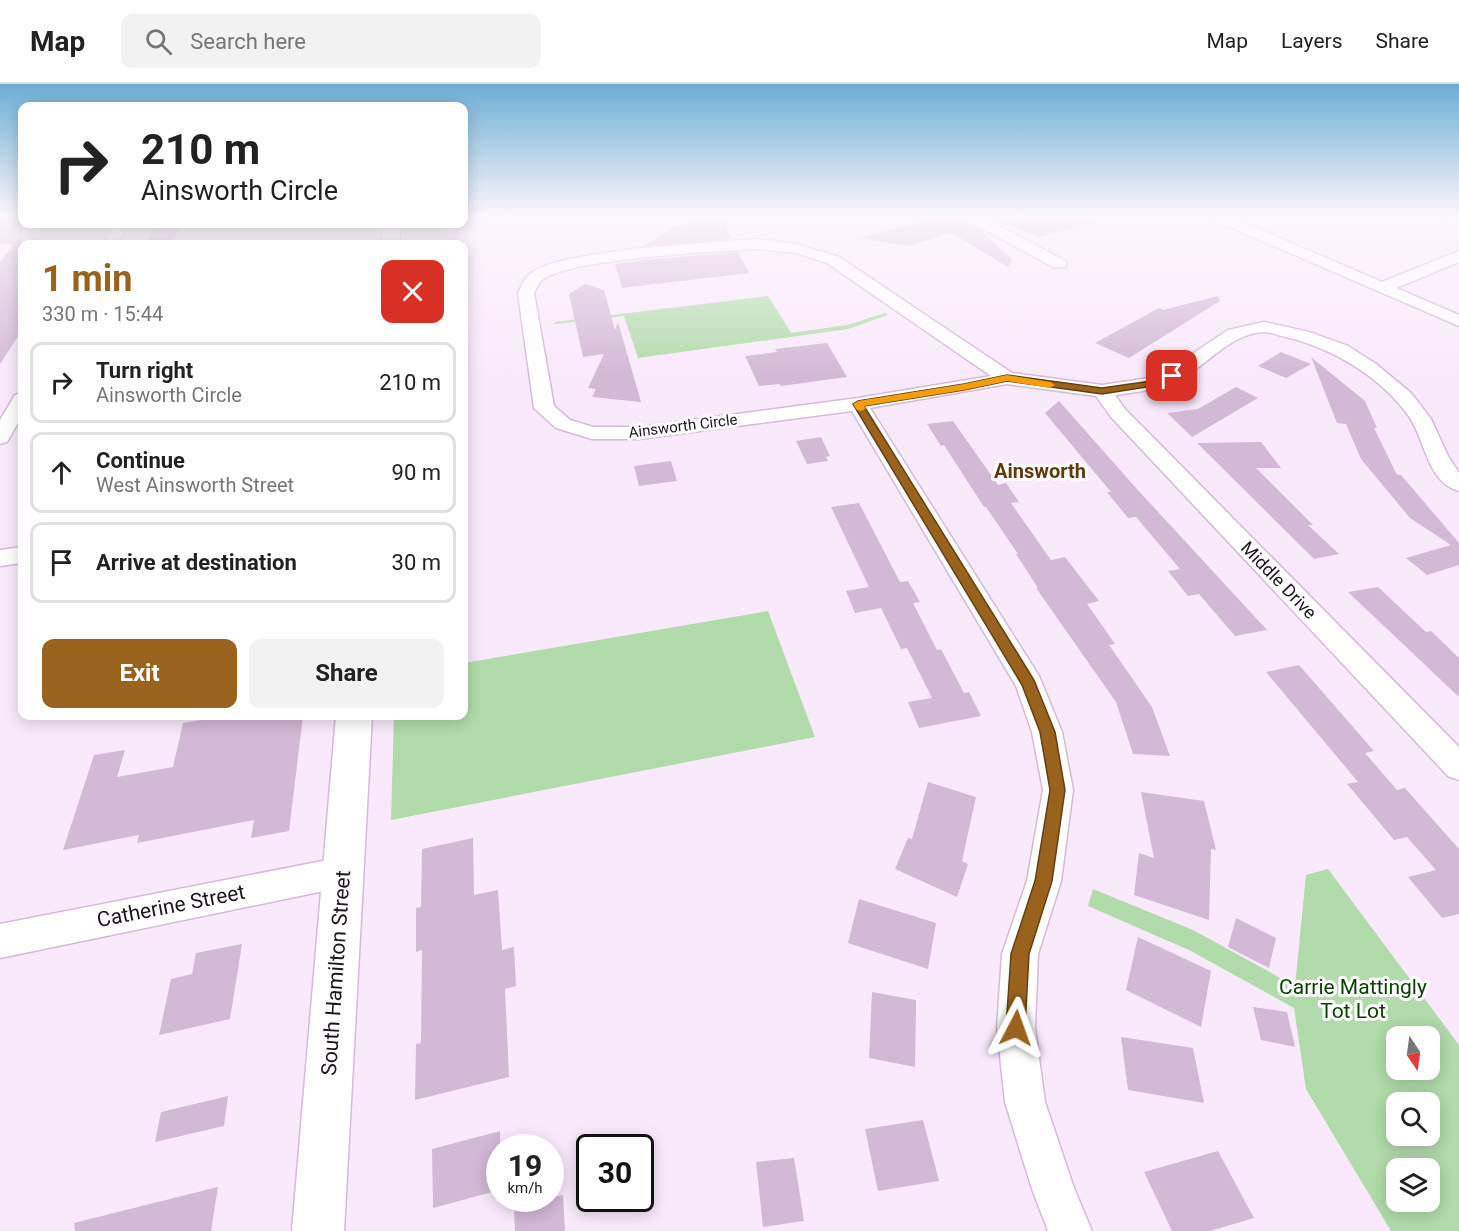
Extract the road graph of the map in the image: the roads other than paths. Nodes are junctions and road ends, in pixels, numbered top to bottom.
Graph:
1 (557, 269) edge
2 (846, 269) edge
3 (1336, 269) edge
4 (1428, 269) edge
5 (1381, 288) junction
6 (1459, 321) edge
7 (1007, 378) junction
8 (1102, 391) junction
9 (858, 404) junction
10 (18, 406) edge
11 (0, 438) edge
12 (1459, 484) edge
13 (18, 556) edge
14 (0, 558) edge
15 (354, 720) edge
16 (1459, 767) edge
17 (343, 872) junction
18 (0, 941) edge
19 (318, 1231) edge
20 (1070, 1231) edge

1 - 9 street, Ainsworth Circle
2 - 7 street, Ainsworth Circle
3 - 5 street
4 - 5 street
5 - 6 street
7 - 8 street, Ainsworth Circle
7 - 9 street, Ainsworth Circle
8 - 12 street, Ainsworth Circle
8 - 16 street, Middle Drive
9 - 20 street
10 - 11 street
13 - 14 street
15 - 17 main road, South Hamilton Street
17 - 18 street, Catherine Street
17 - 19 main road, South Hamilton Street

